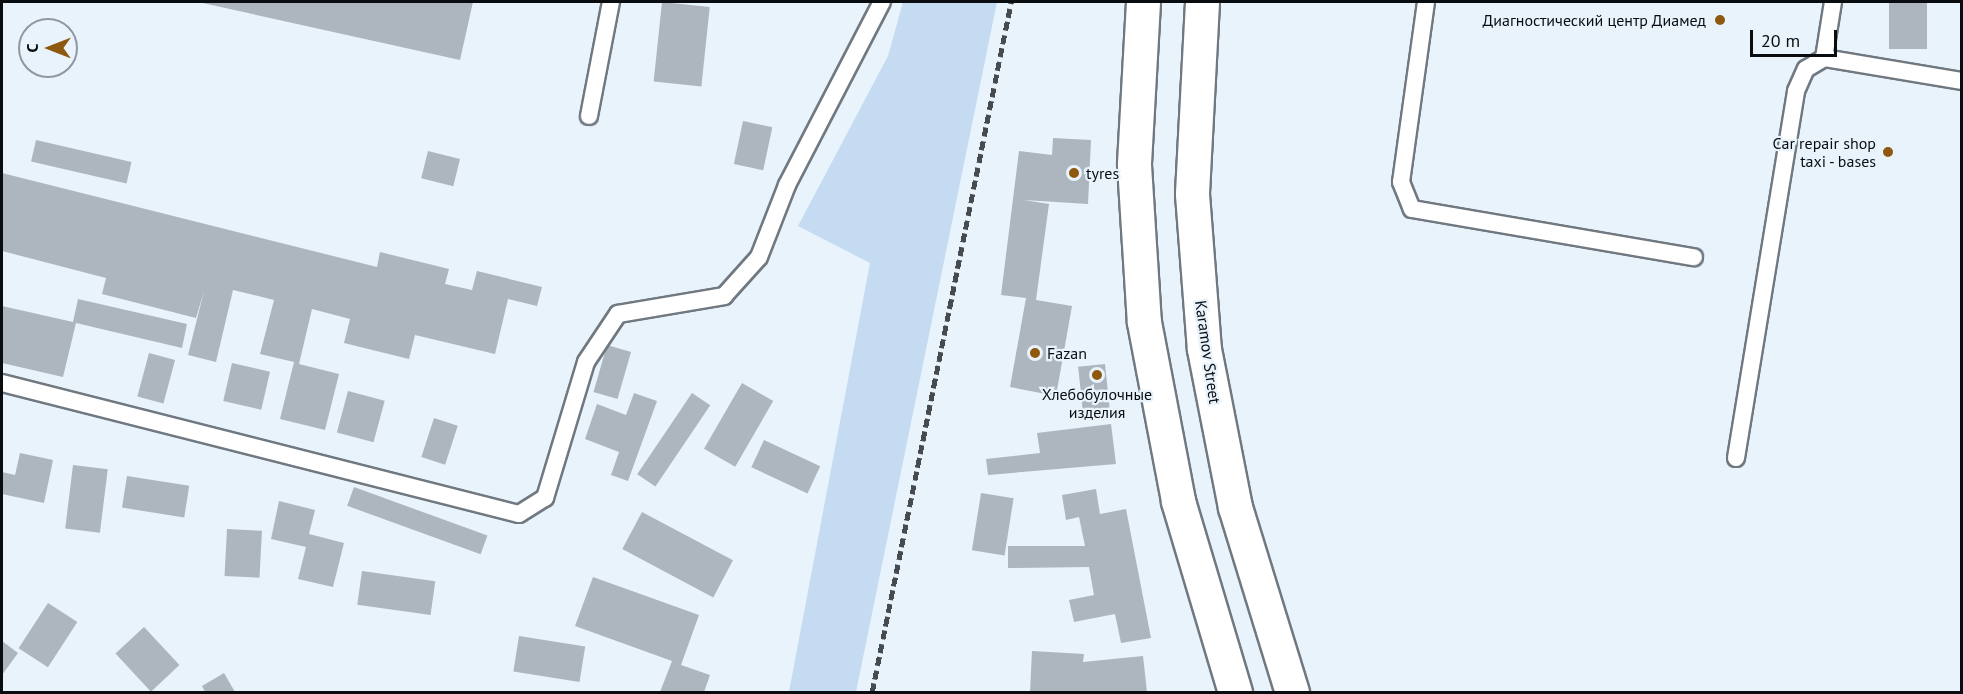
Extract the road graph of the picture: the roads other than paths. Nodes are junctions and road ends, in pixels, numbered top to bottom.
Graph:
1 (611, 2) edge
2 (882, 2) edge
3 (1143, 2) edge
4 (1202, 2) edge
5 (1426, 2) edge
6 (1833, 2) edge
7 (1824, 58) junction
8 (1962, 81) edge
9 (589, 116) dead end
10 (1694, 257) dead end
11 (2, 383) edge
12 (1736, 458) dead end
13 (1235, 693) edge
14 (1292, 693) edge

1 - 9 lane
2 - 11 lane
3 - 13 main road
4 - 14 main road, Karamov Street
5 - 10 lane
6 - 7 lane
7 - 8 lane
7 - 12 lane

